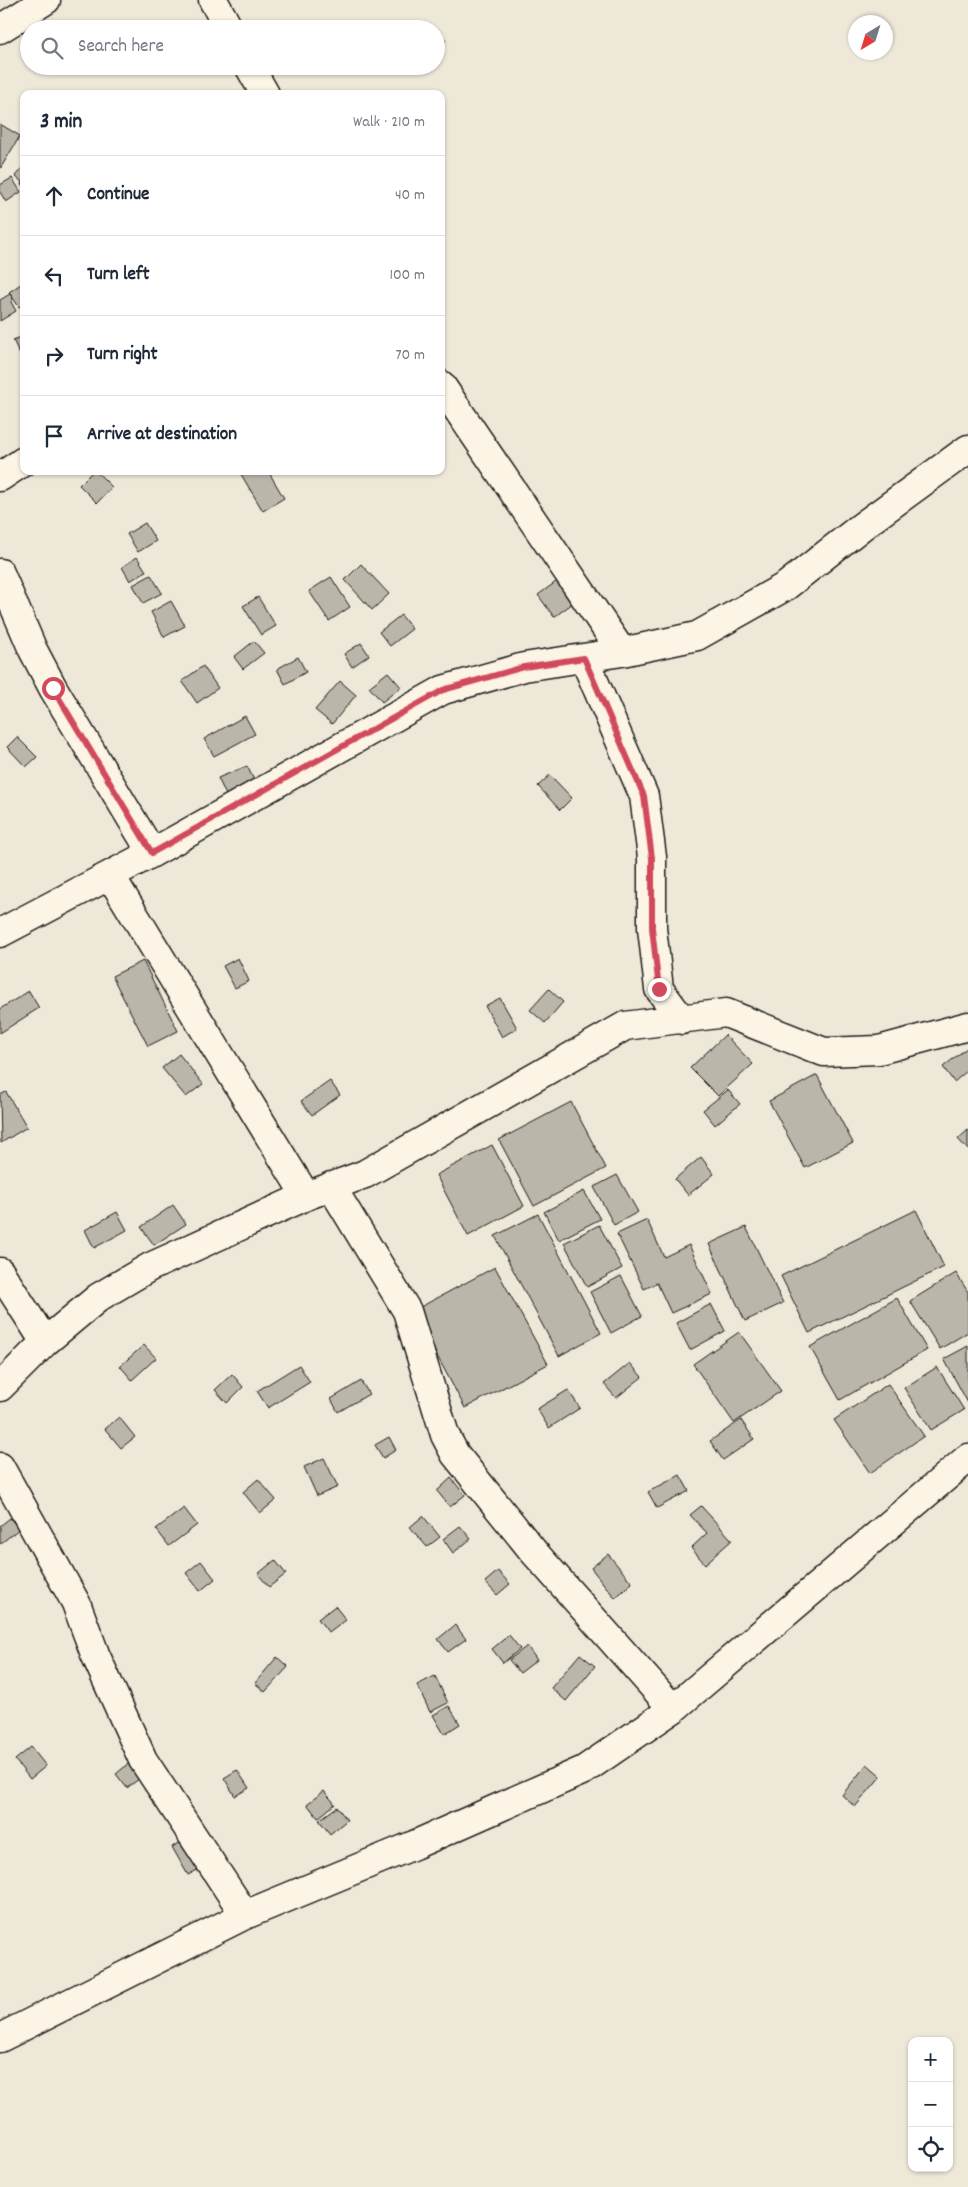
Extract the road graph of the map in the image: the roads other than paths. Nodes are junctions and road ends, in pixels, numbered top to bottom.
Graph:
1 (46, 0) edge
2 (213, 0) edge
3 (223, 20) edge
4 (0, 29) edge
5 (254, 75) edge
6 (262, 90) edge
7 (445, 391) edge
8 (968, 449) edge
9 (20, 464) edge
10 (0, 477) edge
11 (0, 573) edge
12 (622, 652) junction
13 (584, 658) junction
14 (152, 853) junction
15 (110, 875) junction
16 (0, 933) edge
17 (682, 1020) junction
18 (968, 1026) edge
19 (331, 1186) junction
20 (306, 1196) junction
21 (0, 1272) edge
22 (45, 1342) junction
23 (0, 1388) edge
24 (968, 1458) edge
25 (0, 1467) edge
26 (672, 1709) junction
27 (245, 1915) junction
28 (0, 2038) edge

1 - 4 street
2 - 3 street
5 - 6 street
7 - 12 street
8 - 12 street
9 - 10 street
11 - 14 street
12 - 13 street
13 - 14 street
13 - 17 street
14 - 15 street
15 - 16 street
15 - 20 street
17 - 18 street
17 - 19 street
19 - 20 street
19 - 26 street
20 - 22 street
21 - 22 street
22 - 23 street
24 - 26 street
25 - 27 street
26 - 27 street
27 - 28 street

